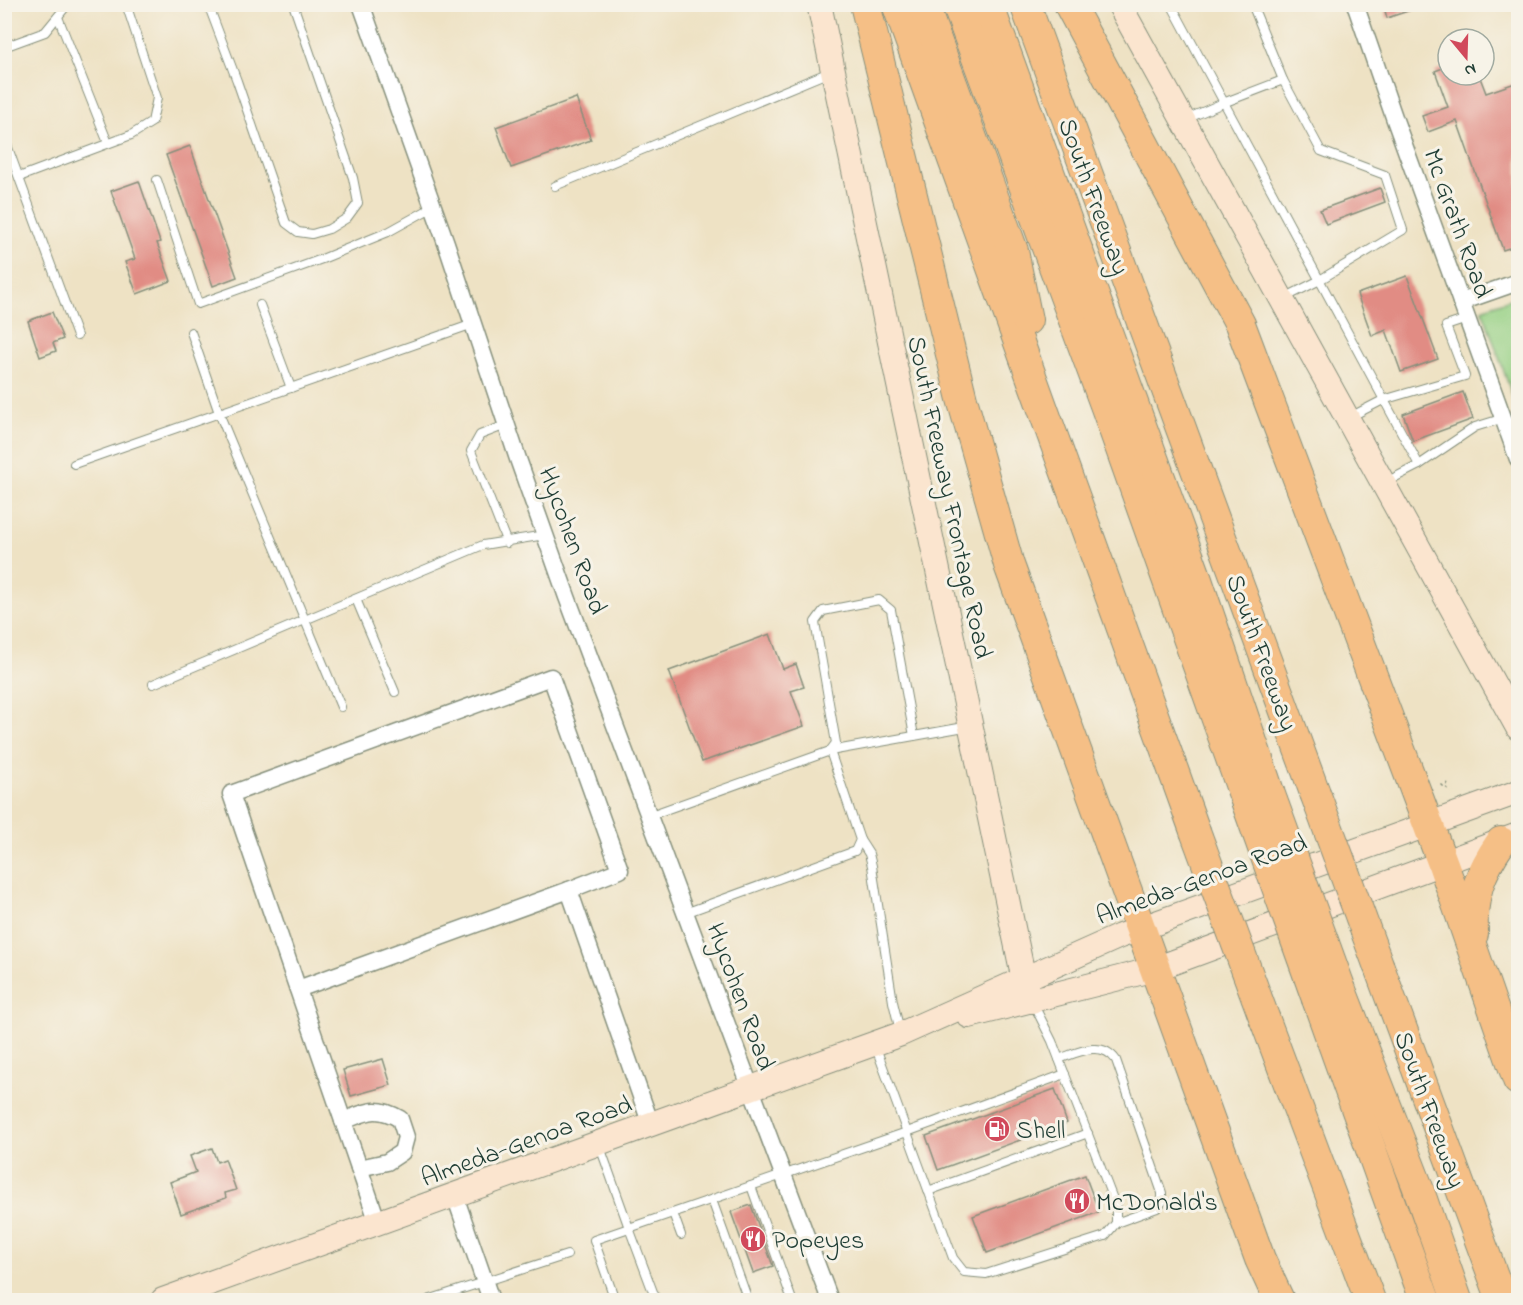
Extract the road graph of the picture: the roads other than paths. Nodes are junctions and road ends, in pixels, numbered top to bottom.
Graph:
1 (68, 4) edge
2 (126, 4) edge
3 (208, 4) edge
4 (293, 4) edge
5 (360, 4) edge
6 (819, 4) edge
7 (865, 4) edge
8 (897, 4) edge
9 (923, 4) edge
10 (957, 4) edge
11 (988, 4) edge
12 (1025, 4) edge
13 (1069, 4) edge
14 (1119, 4) edge
15 (1171, 4) edge
16 (1252, 4) edge
17 (1355, 4) edge
18 (58, 17) junction
19 (4, 47) edge
20 (832, 71) junction
21 (1283, 80) junction
22 (1223, 103) junction
23 (1184, 121) junction
24 (4, 137) edge
25 (108, 143) junction
26 (1050, 176) junction
27 (19, 177) junction
28 (157, 180) dead end
29 (555, 186) dead end
30 (434, 207) junction
31 (1318, 280) junction
32 (1518, 282) edge
33 (1282, 299) junction
34 (1461, 302) junction
35 (260, 305) dead end
36 (1467, 319) junction
37 (473, 324) junction
38 (191, 332) dead end
39 (77, 336) dead end
40 (291, 388) junction
41 (1383, 400) junction
42 (219, 414) junction
43 (1504, 418) junction
44 (1347, 419) junction
45 (1048, 423) junction
46 (506, 425) junction
47 (1518, 459) edge
48 (74, 464) dead end
49 (1419, 465) junction
50 (1196, 469) junction
51 (1383, 484) junction
52 (545, 535) junction
53 (507, 543) junction
54 (356, 598) junction
55 (304, 620) junction
56 (153, 684) dead end
57 (395, 692) dead end
58 (341, 707) dead end
59 (970, 726) junction
60 (1518, 728) edge
61 (914, 736) junction
62 (830, 751) junction
63 (1518, 792) edge
64 (1257, 795) junction
65 (648, 816) junction
66 (1428, 825) junction
67 (1510, 839) edge
68 (860, 840) junction
69 (1443, 864) junction
70 (569, 890) junction
71 (684, 913) junction
72 (1140, 928) junction
73 (1475, 955) junction
74 (1155, 969) junction
75 (298, 988) junction
76 (1028, 990) junction
77 (1329, 995) junction
78 (905, 1033) junction
79 (875, 1044) junction
80 (1059, 1059) junction
81 (1065, 1074) junction
82 (1518, 1080) edge
83 (749, 1090) junction
84 (343, 1121) junction
85 (651, 1125) junction
86 (907, 1132) junction
87 (1088, 1133) junction
88 (599, 1143) junction
89 (359, 1168) junction
90 (782, 1176) junction
91 (751, 1186) junction
92 (928, 1191) junction
93 (455, 1196) junction
94 (712, 1200) junction
95 (673, 1213) junction
96 (1116, 1222) junction
97 (378, 1223) junction
98 (629, 1228) junction
99 (681, 1235) dead end
100 (567, 1255) dead end
101 (485, 1282) junction
102 (163, 1300) edge
103 (428, 1300) edge
104 (491, 1300) edge
105 (615, 1300) edge
106 (656, 1300) edge
107 (748, 1300) edge
108 (792, 1300) edge
109 (830, 1300) edge
110 (1279, 1300) edge
111 (1370, 1300) edge
112 (1425, 1300) edge
113 (1457, 1300) edge
114 (1502, 1300) edge

1 - 18 lane
2 - 25 lane
3 - 4 lane
5 - 30 street, Hycohen Road
6 - 20 main road, South Freeway Frontage Road
7 - 72 highway
8 - 45 highway
9 - 45 highway
10 - 64 highway
11 - 26 highway
12 - 50 highway, South Freeway
13 - 66 highway
14 - 23 main road
15 - 22 lane
16 - 21 lane
17 - 34 street, Mc Grath Road
18 - 19 lane
18 - 25 lane
20 - 29 lane
20 - 59 main road, South Freeway Frontage Road
21 - 22 lane
21 - 31 lane
22 - 23 lane
22 - 31 lane
23 - 33 main road
24 - 27 lane
25 - 27 lane
26 - 50 highway
26 - 64 highway
27 - 39 lane
28 - 30 lane
30 - 37 street, Hycohen Road
31 - 33 lane
31 - 41 lane
32 - 34 street
33 - 44 main road
34 - 36 street, Mc Grath Road
35 - 40 lane
36 - 41 lane
36 - 43 street, Mc Grath Road
37 - 40 lane
37 - 46 street, Hycohen Road
38 - 42 lane
40 - 42 lane
41 - 44 lane
41 - 49 lane
42 - 48 lane
42 - 55 lane
43 - 47 street, Mc Grath Road
43 - 49 lane
44 - 51 main road
45 - 111 highway, bridge
46 - 52 street, Hycohen Road
46 - 53 lane
49 - 51 lane
50 - 114 highway, South Freeway, bridge
51 - 60 main road
52 - 53 lane
52 - 65 street, Hycohen Road
53 - 54 lane
54 - 55 lane
54 - 57 lane
55 - 56 lane
55 - 58 lane
59 - 61 lane
59 - 76 main road, South Freeway Frontage Road
61 - 62 lane
61 - 62 lane
62 - 65 lane
62 - 68 lane
63 - 66 main road, Almeda-Genoa Road
64 - 77 highway, bridge
65 - 71 street, Hycohen Road
66 - 69 highway
66 - 72 main road, Almeda-Genoa Road
67 - 69 main road, Almeda-Genoa Road
67 - 73 highway
68 - 71 lane
68 - 78 lane
69 - 73 highway
69 - 74 main road, Almeda-Genoa Road
70 - 75 street
70 - 75 street
70 - 85 street
71 - 83 street, Hycohen Road
72 - 74 highway
72 - 76 main road, Almeda-Genoa Road
73 - 82 highway
74 - 76 main road, Almeda-Genoa Road
74 - 110 highway
75 - 84 street
76 - 78 main road, Almeda-Genoa Road
76 - 80 lane
77 - 112 highway
77 - 113 highway
78 - 79 main road, Almeda-Genoa Road
79 - 83 main road, Almeda-Genoa Road
79 - 86 lane
80 - 81 lane
80 - 96 lane
81 - 86 lane
81 - 87 lane
83 - 85 main road, Almeda-Genoa Road
83 - 90 street, Hycohen Road
84 - 89 street
84 - 89 street
85 - 88 main road, Almeda-Genoa Road
86 - 90 lane
86 - 92 lane
87 - 92 lane
87 - 96 lane
88 - 93 main road, Almeda-Genoa Road
88 - 98 lane
89 - 97 street
90 - 91 lane
90 - 109 street, Hycohen Road
91 - 94 lane
91 - 108 lane
92 - 96 lane
93 - 97 main road, Almeda-Genoa Road
93 - 101 street
94 - 95 lane
94 - 107 lane
95 - 98 lane
95 - 99 lane
97 - 102 main road, Almeda-Genoa Road
98 - 105 lane
98 - 106 lane
100 - 101 lane
101 - 103 lane
101 - 104 street

